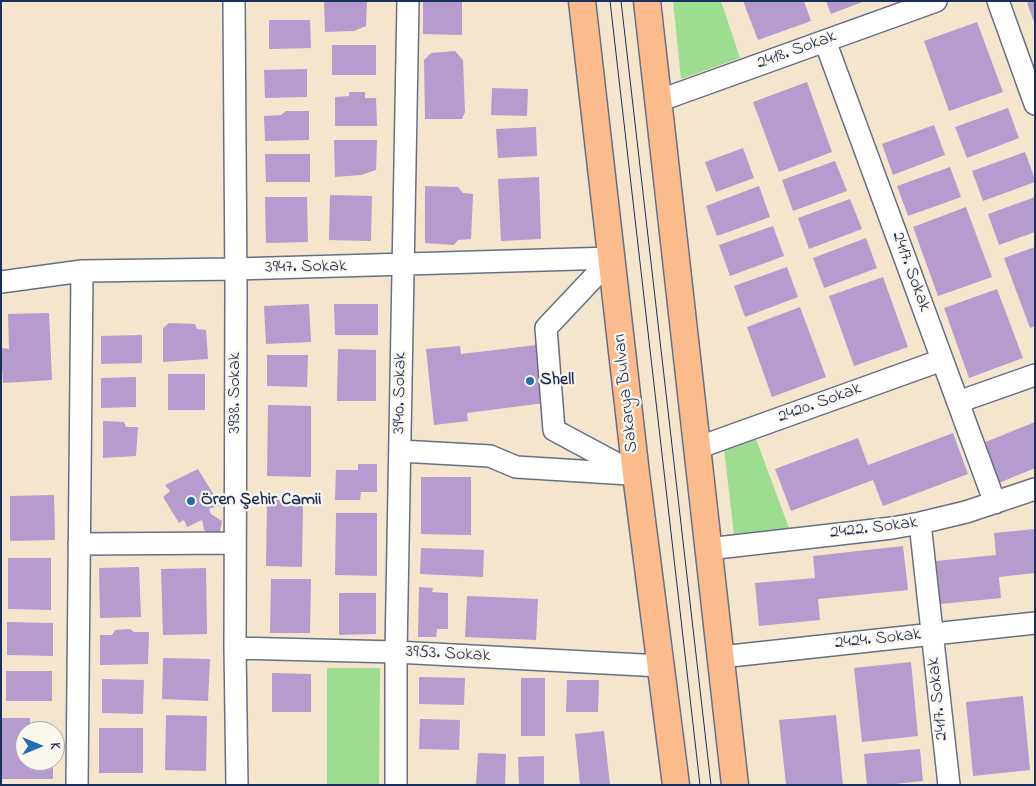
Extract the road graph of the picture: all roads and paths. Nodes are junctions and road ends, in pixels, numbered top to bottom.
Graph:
1 (234, 1) edge
2 (408, 1) edge
3 (582, 1) edge
4 (647, 1) edge
5 (998, 1) edge
6 (925, 3) edge
7 (825, 41) junction
8 (658, 100) junction
9 (1035, 104) edge
10 (612, 258) junction
11 (403, 265) junction
12 (236, 270) junction
13 (82, 271) junction
14 (1, 282) edge
15 (942, 360) junction
16 (1035, 375) edge
17 (958, 402) junction
18 (697, 448) junction
19 (400, 451) junction
20 (636, 474) junction
21 (1035, 489) edge
22 (995, 503) junction
23 (920, 523) junction
24 (235, 543) junction
25 (79, 544) junction
26 (708, 548) junction
27 (1035, 622) edge
28 (932, 634) junction
29 (235, 648) junction
30 (396, 652) junction
31 (721, 657) junction
32 (662, 666) junction
33 (77, 785) edge
34 (237, 785) edge
35 (396, 785) edge
36 (676, 785) edge
37 (735, 785) edge
38 (949, 785) edge

1 - 12 street, 3938. Sokak
2 - 11 street, 3940. Sokak
3 - 10 main road, Sakarya Bulvarı
4 - 8 main road
5 - 9 street
6 - 7 street, 2418. Sokak
7 - 8 street, 2418. Sokak
7 - 15 street, 2417. Sokak
8 - 18 main road
10 - 11 street, 3947. Sokak
10 - 20 main road, Sakarya Bulvarı
10 - 20 street
11 - 12 street, 3947. Sokak
11 - 19 street, 3940. Sokak
12 - 13 street, 3947. Sokak
12 - 24 street, 3938. Sokak
13 - 14 street, 3947. Sokak
13 - 25 street
15 - 17 street, 2417. Sokak
15 - 18 street, 2420. Sokak
16 - 17 street
17 - 22 street, 2417. Sokak
18 - 26 main road
19 - 20 street
19 - 30 street, 3940. Sokak
20 - 32 main road, Sakarya Bulvarı
21 - 22 street, 2422. Sokak
22 - 23 street, 2422. Sokak
23 - 26 street, 2422. Sokak
23 - 28 street, 2417. Sokak
24 - 25 street
24 - 29 street, 3938. Sokak
25 - 33 street
26 - 31 main road
27 - 28 street, 2424. Sokak
28 - 31 street, 2424. Sokak
28 - 38 street, 2417. Sokak
29 - 30 street, 3953. Sokak
29 - 34 street, 3938. Sokak
30 - 32 street, 3953. Sokak
30 - 35 street, 3940. Sokak
31 - 37 main road
32 - 36 main road, Sakarya Bulvarı

